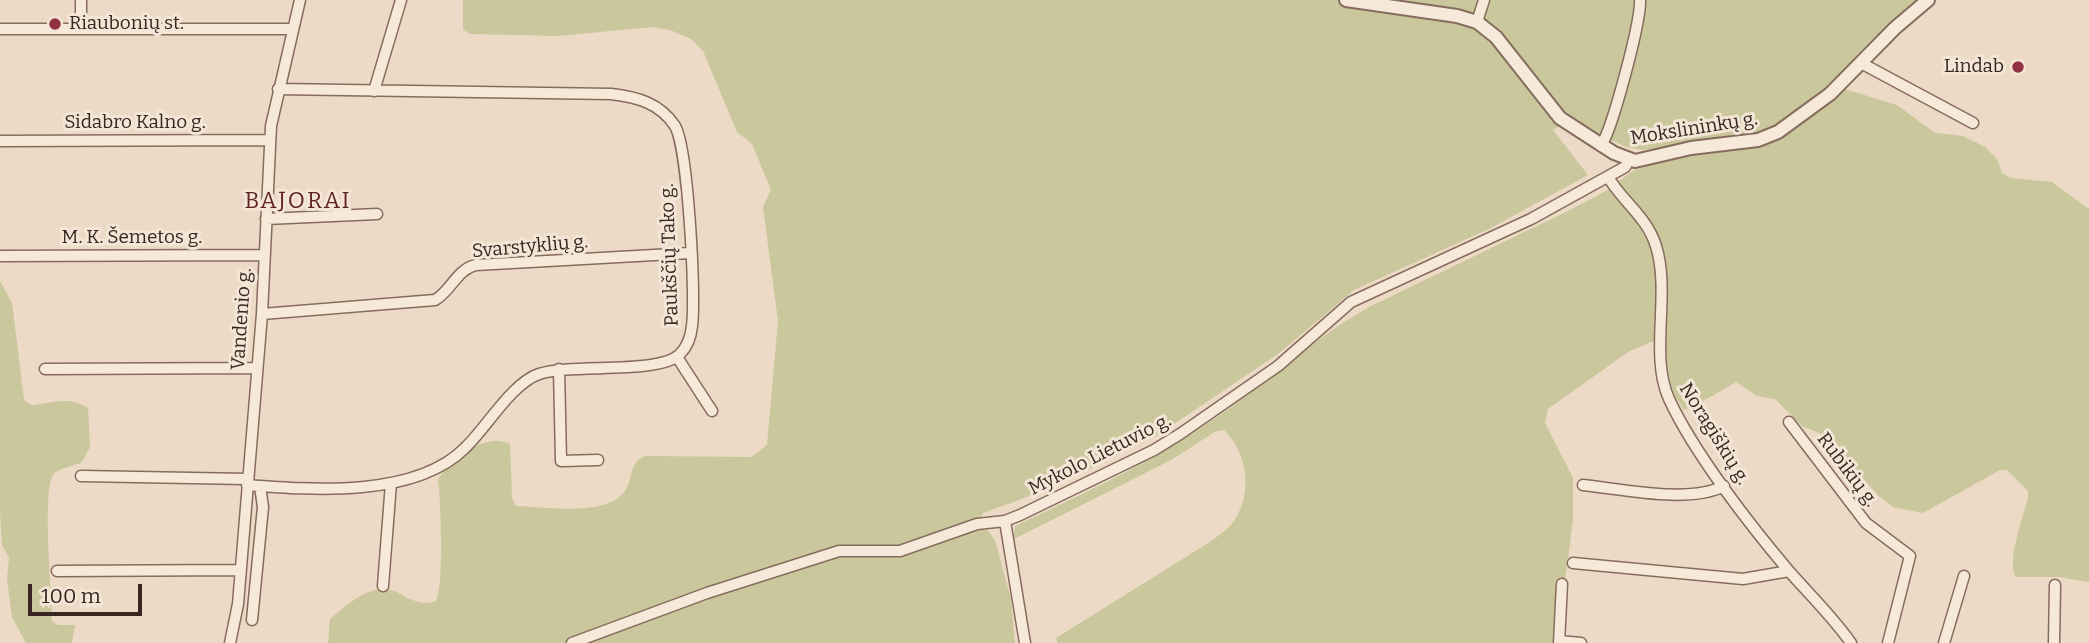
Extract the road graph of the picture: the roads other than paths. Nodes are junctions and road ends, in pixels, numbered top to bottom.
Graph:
1 (81, 0) edge
2 (300, 0) edge
3 (401, 0) edge
4 (1346, 0) edge
5 (1484, 0) edge
6 (1640, 0) edge
7 (1928, 0) edge
8 (1477, 22) junction
9 (81, 28) junction
10 (0, 29) edge
11 (293, 29) junction
12 (1861, 63) junction
13 (278, 89) junction
14 (374, 90) junction
15 (1973, 123) dead end
16 (270, 140) junction
17 (0, 141) edge
18 (1601, 146) junction
19 (1629, 161) junction
20 (1608, 177) junction
21 (377, 214) dead end
22 (266, 219) junction
23 (690, 253) junction
24 (264, 255) junction
25 (0, 256) edge
26 (261, 314) junction
27 (677, 357) junction
28 (256, 368) junction
29 (45, 369) dead end
30 (559, 369) junction
31 (712, 411) dead end
32 (1789, 422) dead end
33 (598, 460) dead end
34 (81, 476) dead end
35 (247, 482) junction
36 (391, 483) junction
37 (1583, 485) dead end
38 (260, 486) junction
39 (1724, 486) junction
40 (1006, 521) junction
41 (1573, 563) dead end
42 (241, 570) junction
43 (57, 571) dead end
44 (1789, 571) junction
45 (1964, 576) dead end
46 (1562, 584) dead end
47 (2055, 585) dead end
48 (383, 586) dead end
49 (252, 620) dead end
50 (1559, 642) edge
51 (230, 643) edge
52 (572, 643) edge
53 (1024, 643) edge
54 (1581, 643) edge
55 (1851, 643) edge
56 (1888, 643) edge
57 (1944, 643) edge
58 (2054, 643) edge

1 - 9 street
2 - 11 street, Vandenio g.
3 - 14 street
4 - 8 street
5 - 8 street
6 - 18 street
7 - 12 street, Mokslininkų g.
8 - 18 street, Mokslininkų g.
9 - 10 street
9 - 11 street
11 - 13 street, Vandenio g.
12 - 15 street
12 - 19 street, Mokslininkų g.
13 - 14 street, Paukščių Tako g.
13 - 16 street, Vandenio g.
14 - 23 street, Paukščių Tako g.
16 - 17 street, Sidabro Kalno g.
16 - 22 street, Vandenio g.
18 - 19 street, Mokslininkų g.
19 - 20 street, Mykolo Lietuvio g.
20 - 39 street, Noragiškių g.
20 - 40 street, Mykolo Lietuvio g.
21 - 22 street
22 - 24 street, Vandenio g.
23 - 26 street, Svarstyklių g.
23 - 27 street, Paukščių Tako g.
24 - 25 street, M. K. Šemetos g.
24 - 26 street, Vandenio g.
26 - 28 street, Vandenio g.
27 - 30 street
27 - 31 street
28 - 29 street
28 - 35 street, Vandenio g.
30 - 33 street
30 - 36 street
32 - 56 street, Rubikių g.
34 - 35 street
35 - 38 street
35 - 42 street, Vandenio g.
36 - 38 street
36 - 48 street
37 - 39 street
38 - 49 street
39 - 44 street, Noragiškių g.
40 - 52 street, Mykolo Lietuvio g.
40 - 53 street
41 - 44 street
42 - 43 street
42 - 51 street, Vandenio g.
44 - 55 street, Noragiškių g.
45 - 57 street
46 - 50 street
47 - 58 street
50 - 54 street

